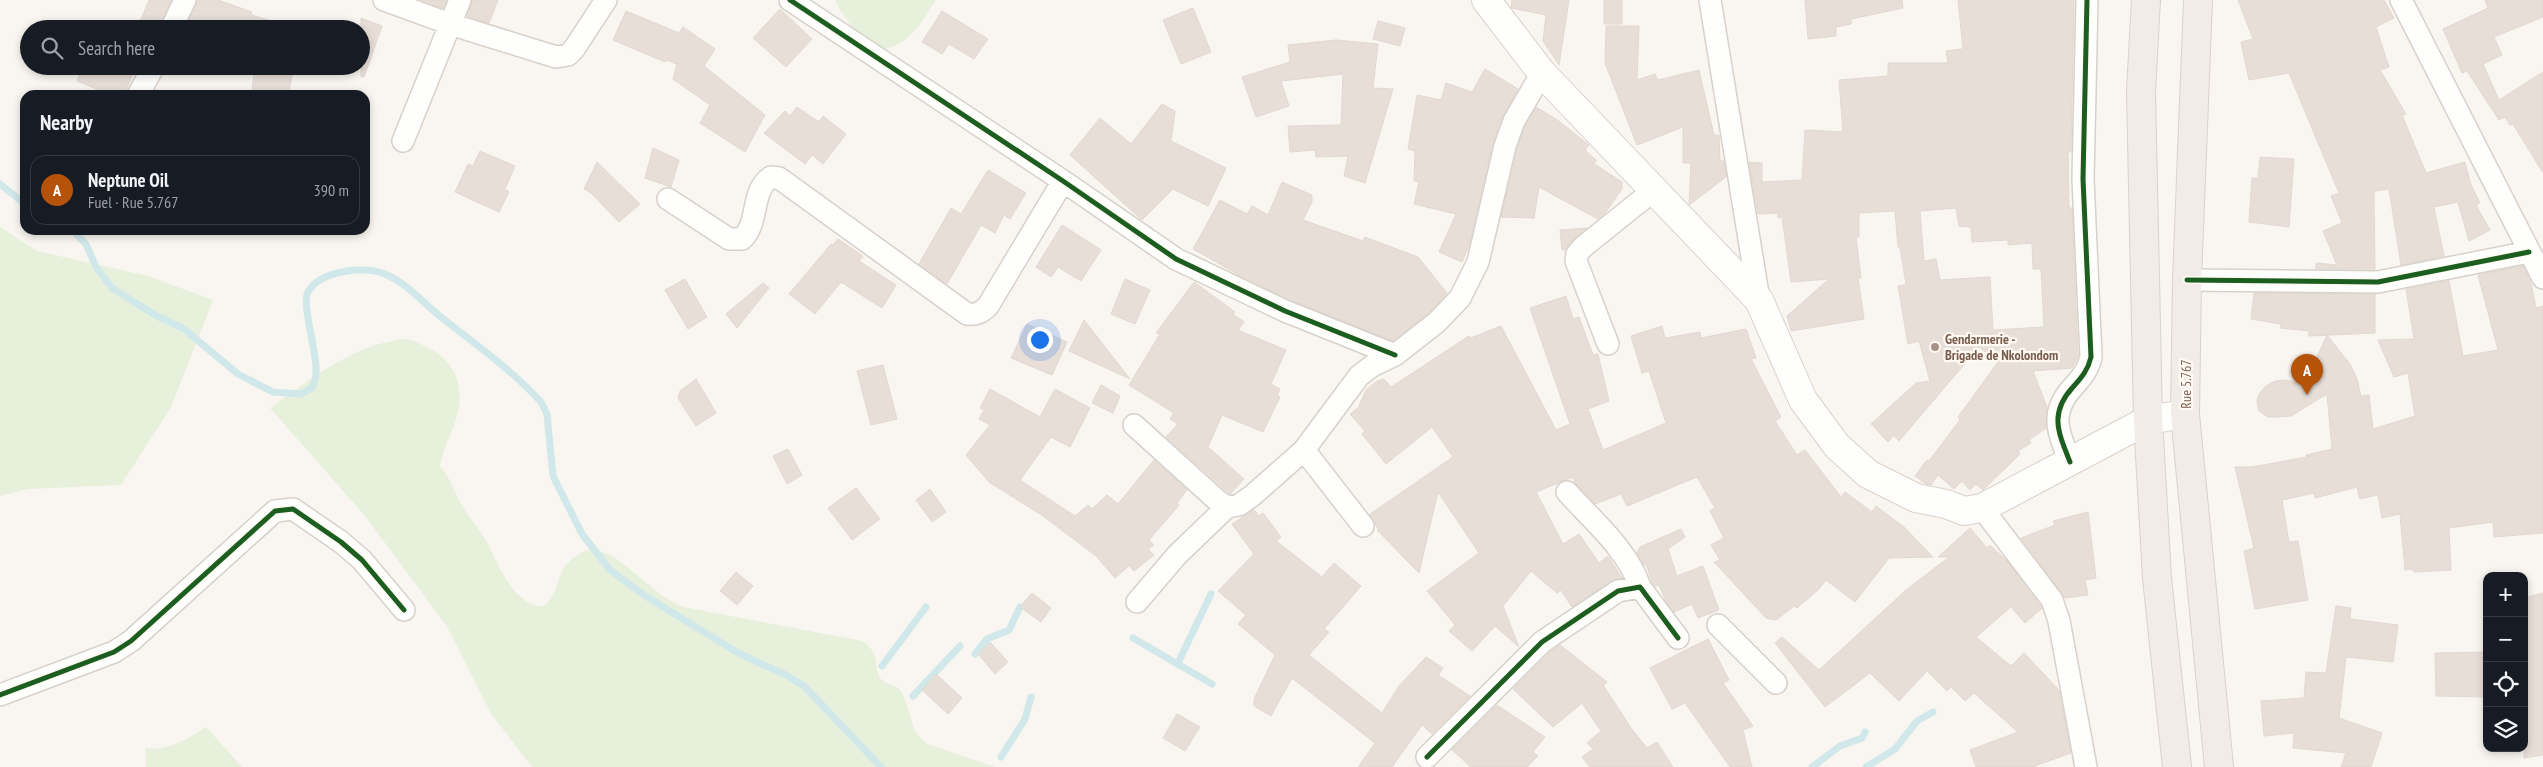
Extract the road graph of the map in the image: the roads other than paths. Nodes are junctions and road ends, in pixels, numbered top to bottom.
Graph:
1 (184, 0) edge
2 (384, 0) edge
3 (460, 0) edge
4 (606, 0) edge
5 (790, 0) edge
6 (1486, 0) edge
7 (1710, 0) edge
8 (2087, 0) edge
9 (2146, 0) edge
10 (2198, 0) edge
11 (2401, 0) edge
12 (176, 20) edge
13 (450, 24) junction
14 (1542, 73) junction
15 (149, 75) edge
16 (141, 90) edge
17 (403, 141) dead end
18 (1063, 181) junction
19 (1654, 190) junction
20 (668, 199) dead end
21 (2529, 252) junction
22 (2543, 278) edge
23 (2187, 280) junction
24 (1760, 300) junction
25 (1608, 344) dead end
26 (1395, 355) junction
27 (2186, 414) junction
28 (2148, 420) junction
29 (1134, 425) dead end
30 (1304, 450) junction
31 (2070, 462) junction
32 (1567, 492) dead end
33 (1228, 507) junction
34 (1982, 508) junction
35 (1363, 526) dead end
36 (1640, 588) junction
37 (1137, 602) dead end
38 (404, 610) dead end
39 (1718, 625) dead end
40 (1678, 638) dead end
41 (1776, 683) dead end
42 (0, 695) edge
43 (1427, 757) dead end
44 (2086, 767) edge
45 (2177, 767) edge
46 (2219, 767) edge

1 - 12 street
2 - 13 street
3 - 13 street
4 - 13 street
5 - 18 street
6 - 14 main road
7 - 24 street
8 - 31 street
9 - 28 highway
10 - 23 highway, Rue 5.767
11 - 21 street
13 - 17 street
14 - 19 main road
14 - 26 street
15 - 16 street
18 - 20 street
18 - 26 street
19 - 24 main road
19 - 25 street
21 - 22 street
21 - 23 street
23 - 27 highway, Rue 5.767
24 - 34 main road
26 - 30 street
27 - 28 main road
27 - 46 highway, Rue 5.767
28 - 31 main road
28 - 45 highway
29 - 33 street
30 - 33 street
30 - 35 street
31 - 34 main road
32 - 36 street
33 - 37 street
34 - 44 street
36 - 40 street
36 - 43 street
38 - 42 street
39 - 41 street

